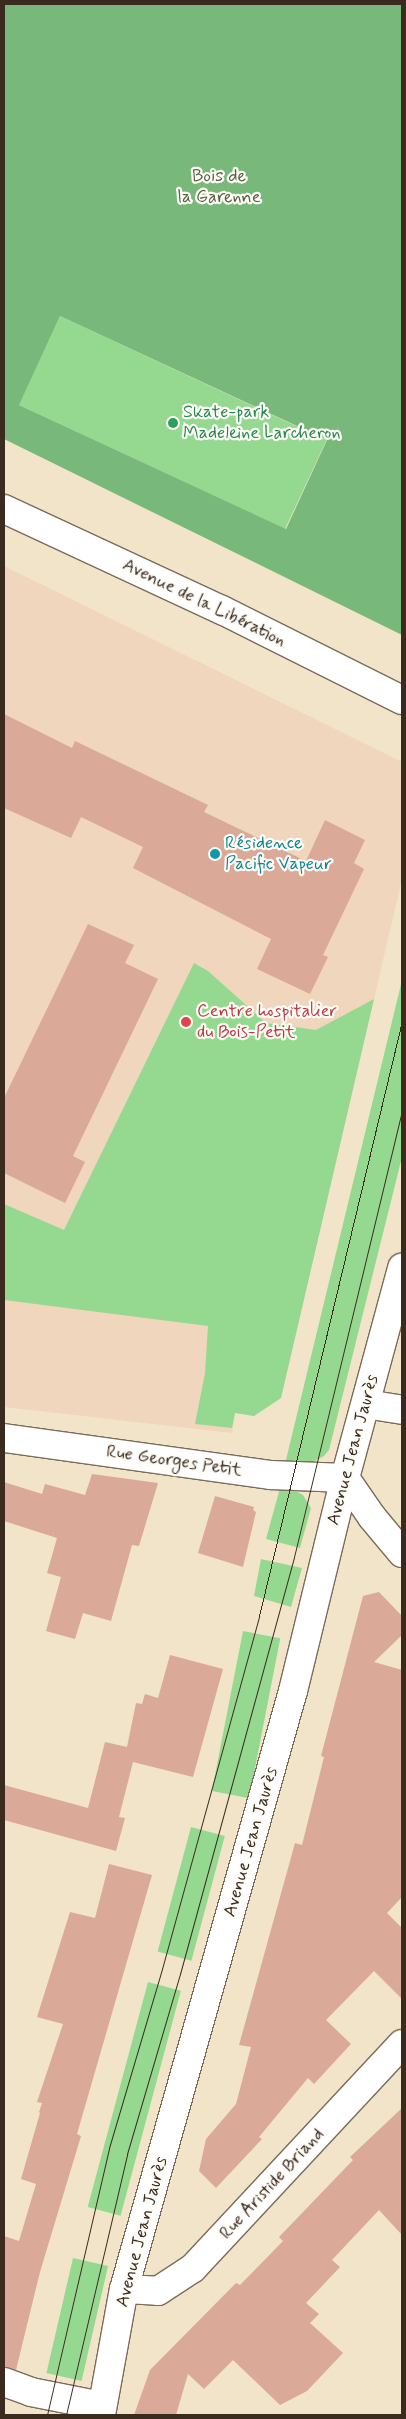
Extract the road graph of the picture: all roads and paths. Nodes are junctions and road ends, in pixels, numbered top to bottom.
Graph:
1 (4, 509) edge
2 (402, 700) edge
3 (402, 1268) edge
4 (366, 1404) junction
5 (402, 1410) edge
6 (4, 1438) edge
7 (345, 1478) junction
8 (402, 1553) edge
9 (402, 2044) edge
10 (124, 2289) junction
11 (13, 2385) edge
12 (101, 2410) edge

1 - 2 street, Avenue de la Libération
3 - 4 street, Avenue Jean Jaurès
4 - 5 street
4 - 7 street, Avenue Jean Jaurès
6 - 7 street, Rue Georges Petit
7 - 8 street
7 - 10 street, Avenue Jean Jaurès
9 - 10 street, Rue Aristide Briand
10 - 12 street, Avenue Jean Jaurès
11 - 12 street

